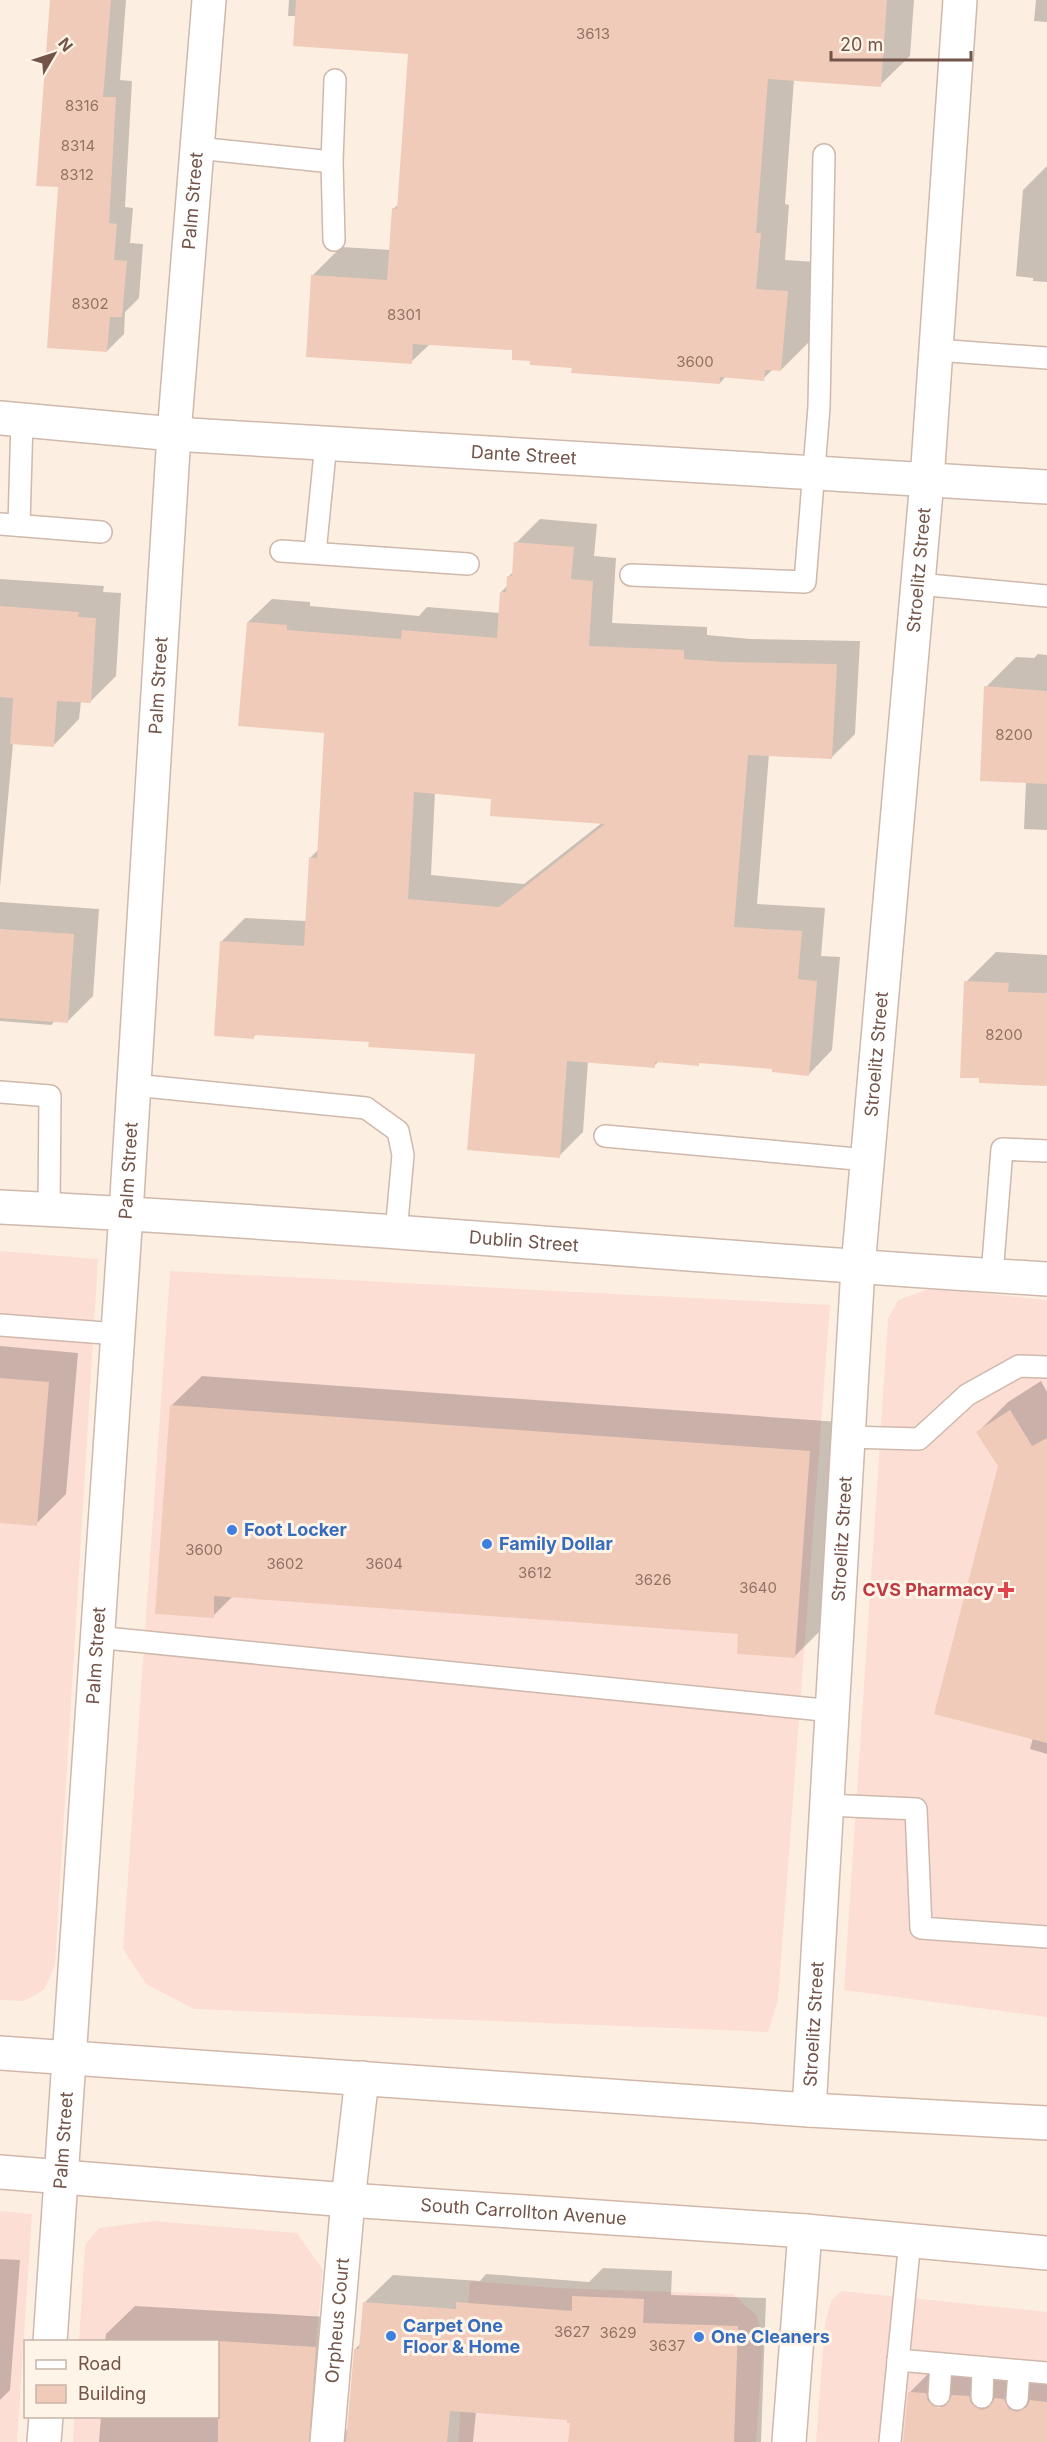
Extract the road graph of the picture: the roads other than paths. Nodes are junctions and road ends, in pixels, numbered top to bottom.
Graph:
1 (209, 0) edge
2 (960, 0) edge
3 (335, 80) dead end
4 (197, 148) junction
5 (824, 155) dead end
6 (332, 162) junction
7 (334, 240) dead end
8 (936, 350) junction
9 (1047, 358) edge
10 (11, 419) edge
11 (174, 434) junction
12 (326, 443) junction
13 (815, 473) junction
14 (927, 480) junction
15 (1047, 487) edge
16 (10, 525) edge
17 (101, 532) dead end
18 (281, 551) dead end
19 (315, 553) junction
20 (468, 564) dead end
21 (631, 576) dead end
22 (918, 584) junction
23 (1047, 596) edge
24 (134, 1084) junction
25 (0, 1092) edge
26 (605, 1136) dead end
27 (1047, 1151) edge
28 (867, 1160) junction
29 (0, 1207) edge
30 (49, 1209) junction
31 (126, 1213) junction
32 (396, 1233) junction
33 (858, 1267) junction
34 (992, 1275) junction
35 (1047, 1279) edge
36 (0, 1325) edge
37 (118, 1334) junction
38 (1047, 1366) edge
39 (848, 1437) junction
40 (96, 1637) junction
41 (832, 1711) junction
42 (827, 1805) junction
43 (1047, 1937) edge
44 (0, 2053) edge
45 (68, 2057) junction
46 (362, 2078) junction
47 (809, 2110) junction
48 (1047, 2122) edge
49 (0, 2172) edge
50 (60, 2176) junction
51 (348, 2200) junction
52 (805, 2231) junction
53 (910, 2240) junction
54 (1047, 2253) edge
55 (50, 2340) edge
56 (898, 2360) junction
57 (941, 2364) junction
58 (983, 2368) junction
59 (1019, 2371) junction
60 (1047, 2373) edge
61 (939, 2395) dead end
62 (982, 2397) dead end
63 (1017, 2399) dead end
64 (46, 2418) edge
65 (44, 2442) edge
66 (327, 2442) edge
67 (795, 2442) edge
68 (890, 2442) edge

1 - 4 street, Palm Street
2 - 8 street, Stroelitz Street
3 - 6 lane
4 - 6 lane
4 - 11 street, Palm Street
5 - 13 lane
6 - 7 lane
8 - 9 lane
8 - 14 street, Stroelitz Street
10 - 11 street, Dante Street
10 - 16 lane
11 - 12 street, Dante Street
11 - 24 street, Palm Street
12 - 13 street, Dante Street
12 - 19 lane
13 - 14 street, Dante Street
13 - 21 lane
14 - 15 street, Dante Street
14 - 22 street, Stroelitz Street
16 - 17 lane
18 - 19 lane
19 - 20 lane
22 - 23 lane
22 - 28 street, Stroelitz Street
24 - 31 street, Palm Street
24 - 32 lane
25 - 30 lane
26 - 28 lane
27 - 34 lane
28 - 33 street, Stroelitz Street
29 - 30 street, Dublin Street
30 - 31 street, Dublin Street
31 - 32 street, Dublin Street
31 - 37 street, Palm Street
32 - 33 street, Dublin Street
33 - 34 street, Dublin Street
33 - 39 street, Stroelitz Street
34 - 35 street, Dublin Street
36 - 37 lane
37 - 40 street, Palm Street
38 - 39 lane
39 - 41 street, Stroelitz Street
40 - 41 lane
40 - 45 street, Palm Street
41 - 42 street, Stroelitz Street
42 - 43 lane
42 - 47 street, Stroelitz Street
44 - 45 street
45 - 46 street
45 - 50 street, Palm Street
46 - 47 street
46 - 51 street, Orpheus Court
47 - 48 street
49 - 50 street, South Carrollton Avenue
50 - 51 street, South Carrollton Avenue
50 - 55 street, Palm Street
51 - 52 street, South Carrollton Avenue
51 - 66 street, Orpheus Court
52 - 53 street, South Carrollton Avenue
52 - 67 street
53 - 54 street, South Carrollton Avenue
53 - 56 lane
56 - 57 lane
56 - 68 lane
57 - 58 lane
57 - 61 lane
58 - 59 lane
58 - 62 lane
59 - 60 lane
59 - 63 lane
64 - 65 street

